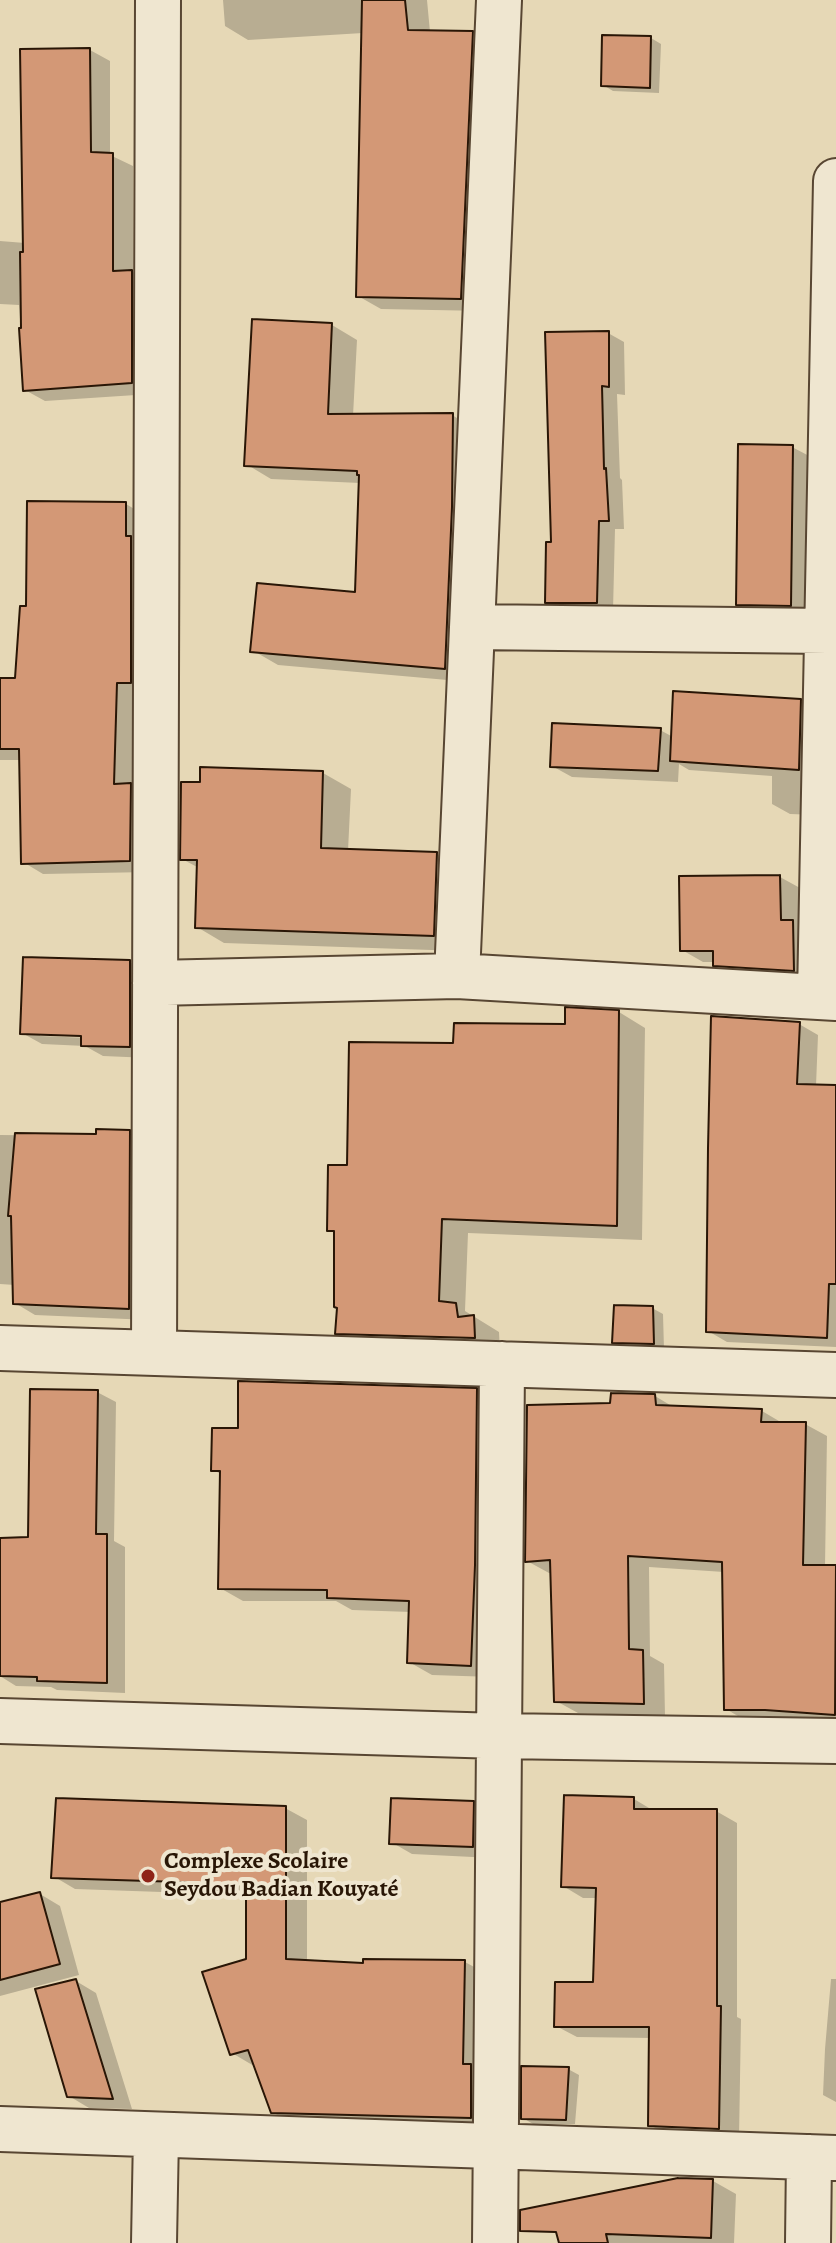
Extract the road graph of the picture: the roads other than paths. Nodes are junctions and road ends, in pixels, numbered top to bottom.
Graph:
1 (158, 0) edge
2 (499, 0) edge
3 (836, 181) edge
4 (472, 627) junction
5 (827, 631) junction
6 (457, 976) junction
7 (155, 983) junction
8 (828, 997) edge
9 (0, 1348) edge
10 (154, 1353) junction
11 (502, 1364) junction
12 (836, 1375) edge
13 (0, 1721) edge
14 (499, 1736) junction
15 (836, 1741) edge
16 (0, 2129) edge
17 (156, 2135) junction
18 (495, 2146) junction
19 (822, 2157) edge
20 (154, 2243) edge
21 (495, 2243) edge
22 (808, 2243) edge

1 - 7 street
2 - 4 street
3 - 5 street
4 - 5 street
4 - 6 street
5 - 8 street
6 - 7 street
6 - 8 street
7 - 10 street
9 - 10 street
10 - 11 street
11 - 12 street
11 - 14 street
13 - 14 street
14 - 15 street
14 - 18 street
16 - 17 street
17 - 18 street
17 - 20 street
18 - 19 street
18 - 21 street
19 - 22 street

